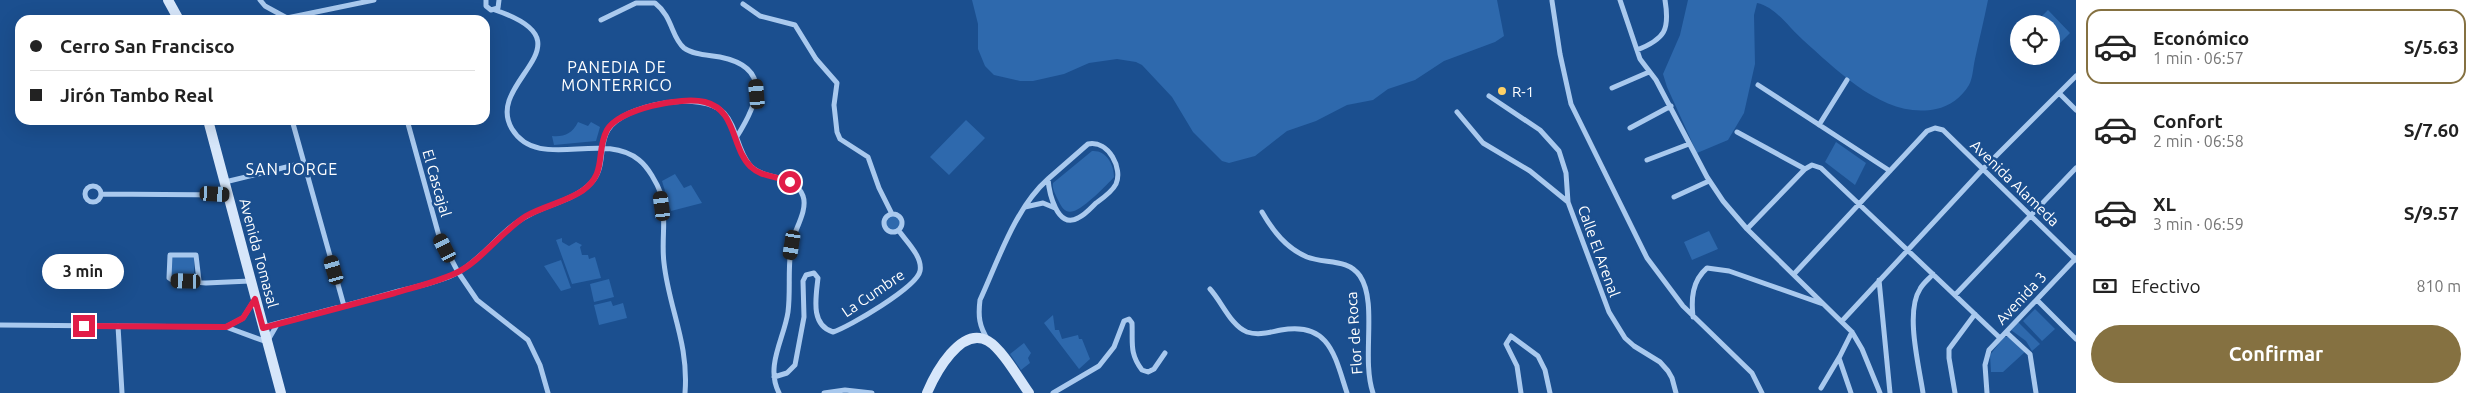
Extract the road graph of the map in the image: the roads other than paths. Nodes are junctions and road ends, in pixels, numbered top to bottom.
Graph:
1 (168, 0) edge
2 (260, 0) edge
3 (374, 0) edge
4 (486, 0) edge
5 (1620, 0) edge
6 (1665, 0) edge
7 (499, 1) edge
8 (1552, 1) dead end
9 (743, 4) dead end
10 (495, 10) junction
11 (176, 15) edge
12 (282, 15) edge
13 (302, 15) edge
14 (510, 15) junction
15 (601, 20) dead end
16 (1637, 50) junction
17 (1649, 72) junction
18 (2076, 76) edge
19 (1847, 80) dead end
20 (1758, 85) dead end
21 (1612, 88) dead end
22 (2060, 94) junction
23 (1489, 96) dead end
24 (1670, 106) junction
25 (2076, 110) edge
26 (1457, 112) dead end
27 (209, 125) edge
28 (293, 125) edge
29 (407, 125) edge
30 (1819, 125) junction
31 (1630, 128) dead end
32 (1737, 132) dead end
33 (736, 138) junction
34 (1689, 144) junction
35 (603, 147) junction
36 (1647, 160) dead end
37 (303, 163) junction
38 (1805, 168) junction
39 (2076, 168) edge
40 (1983, 169) junction
41 (1890, 171) junction
42 (1048, 179) junction
43 (1709, 181) junction
44 (225, 182) junction
45 (101, 194) dead end
46 (228, 195) junction
47 (1674, 197) dead end
48 (1568, 202) junction
49 (1860, 204) junction
50 (1024, 207) junction
51 (1055, 208) junction
52 (1262, 212) dead end
53 (892, 214) junction
54 (2030, 216) junction
55 (1747, 229) junction
56 (899, 231) junction
57 (1907, 250) junction
58 (2076, 259) edge
59 (458, 272) junction
60 (1794, 274) junction
61 (1933, 274) junction
62 (1879, 280) junction
63 (250, 281) junction
64 (199, 282) junction
65 (1210, 289) dead end
66 (1955, 295) junction
67 (255, 299) junction
68 (2037, 300) junction
69 (1826, 305) junction
70 (344, 306) junction
71 (1975, 314) junction
72 (1693, 317) junction
73 (1842, 320) junction
74 (278, 324) junction
75 (0, 325) edge
76 (118, 326) junction
77 (226, 327) junction
78 (263, 328) junction
79 (1852, 332) junction
80 (2006, 332) junction
81 (2000, 338) junction
82 (2076, 339) edge
83 (988, 341) junction
84 (267, 342) junction
85 (1842, 352) junction
86 (1165, 353) dead end
87 (774, 377) junction
88 (1821, 388) dead end
89 (122, 393) edge
90 (281, 393) edge
91 (548, 393) edge
92 (685, 393) edge
93 (779, 393) edge
94 (824, 393) edge
95 (872, 393) edge
96 (928, 393) edge
97 (1029, 393) edge
98 (1053, 393) edge
99 (1347, 393) edge
100 (1373, 393) edge
101 (1520, 393) edge
102 (1550, 393) edge
103 (1676, 393) edge
104 (1762, 393) edge
105 (1851, 393) edge
106 (1880, 393) edge
107 (1890, 393) edge
108 (1923, 393) edge
109 (1954, 393) edge
110 (1987, 393) edge
111 (2036, 393) edge

1 - 11 street
2 - 12 street
3 - 13 street
4 - 10 street
5 - 16 street
6 - 16 street
7 - 10 street
7 - 14 street
8 - 72 street
9 - 53 street
10 - 14 street
14 - 35 street
15 - 33 street
16 - 17 street
17 - 21 street
17 - 24 street
18 - 22 street
19 - 30 street
20 - 30 street
22 - 25 street
22 - 40 street
23 - 48 street, Calle El Arenal
24 - 31 street
24 - 34 street
26 - 48 street
27 - 44 street, Avenida Tomasal
28 - 37 street
29 - 59 street, El Cascajal
30 - 41 street
32 - 38 street
33 - 35 street
33 - 87 street
34 - 36 street
34 - 43 street
35 - 59 street
35 - 92 street
37 - 44 street
37 - 70 street
38 - 49 street
38 - 55 street
39 - 54 street
40 - 41 street, Avenida Alameda
40 - 54 street, Avenida Alameda
40 - 57 street
41 - 49 street
42 - 50 street
42 - 51 street
42 - 51 street
43 - 47 street
43 - 55 street
44 - 46 street, Avenida Tomasal
45 - 46 street
46 - 63 street, Avenida Tomasal
48 - 103 street, Calle El Arenal
49 - 57 street
49 - 60 street
50 - 51 street
50 - 83 street
52 - 100 street, Flor de Roca
53 - 56 street
53 - 56 street
54 - 58 street, Avenida Alameda
54 - 66 street
55 - 60 street
56 - 87 street, La Cumbre
57 - 61 street
57 - 62 street
58 - 68 street, Avenida 3
59 - 70 street
59 - 91 street, El Cascajal
60 - 69 street
61 - 66 street
61 - 108 street
62 - 73 street
62 - 107 street
63 - 64 street
63 - 67 street, Avenida Tomasal
64 - 64 street
65 - 99 street
66 - 71 street
67 - 77 street
67 - 78 street, Avenida Tomasal
68 - 80 street, Avenida 3
68 - 82 street
69 - 72 street
69 - 73 street
70 - 74 street
71 - 81 street
71 - 109 street
72 - 104 street
73 - 79 street
74 - 78 street
74 - 84 street
75 - 76 street
76 - 77 street
76 - 89 street
77 - 84 street
78 - 84 street, Avenida Tomasal
79 - 85 street
79 - 106 street
80 - 81 street, Avenida 3
80 - 111 street
81 - 110 street, Avenida 3
83 - 96 street
83 - 97 street
84 - 90 street, Avenida Tomasal
85 - 88 street
85 - 105 street
86 - 98 street
87 - 93 street
94 - 95 street
101 - 102 street

